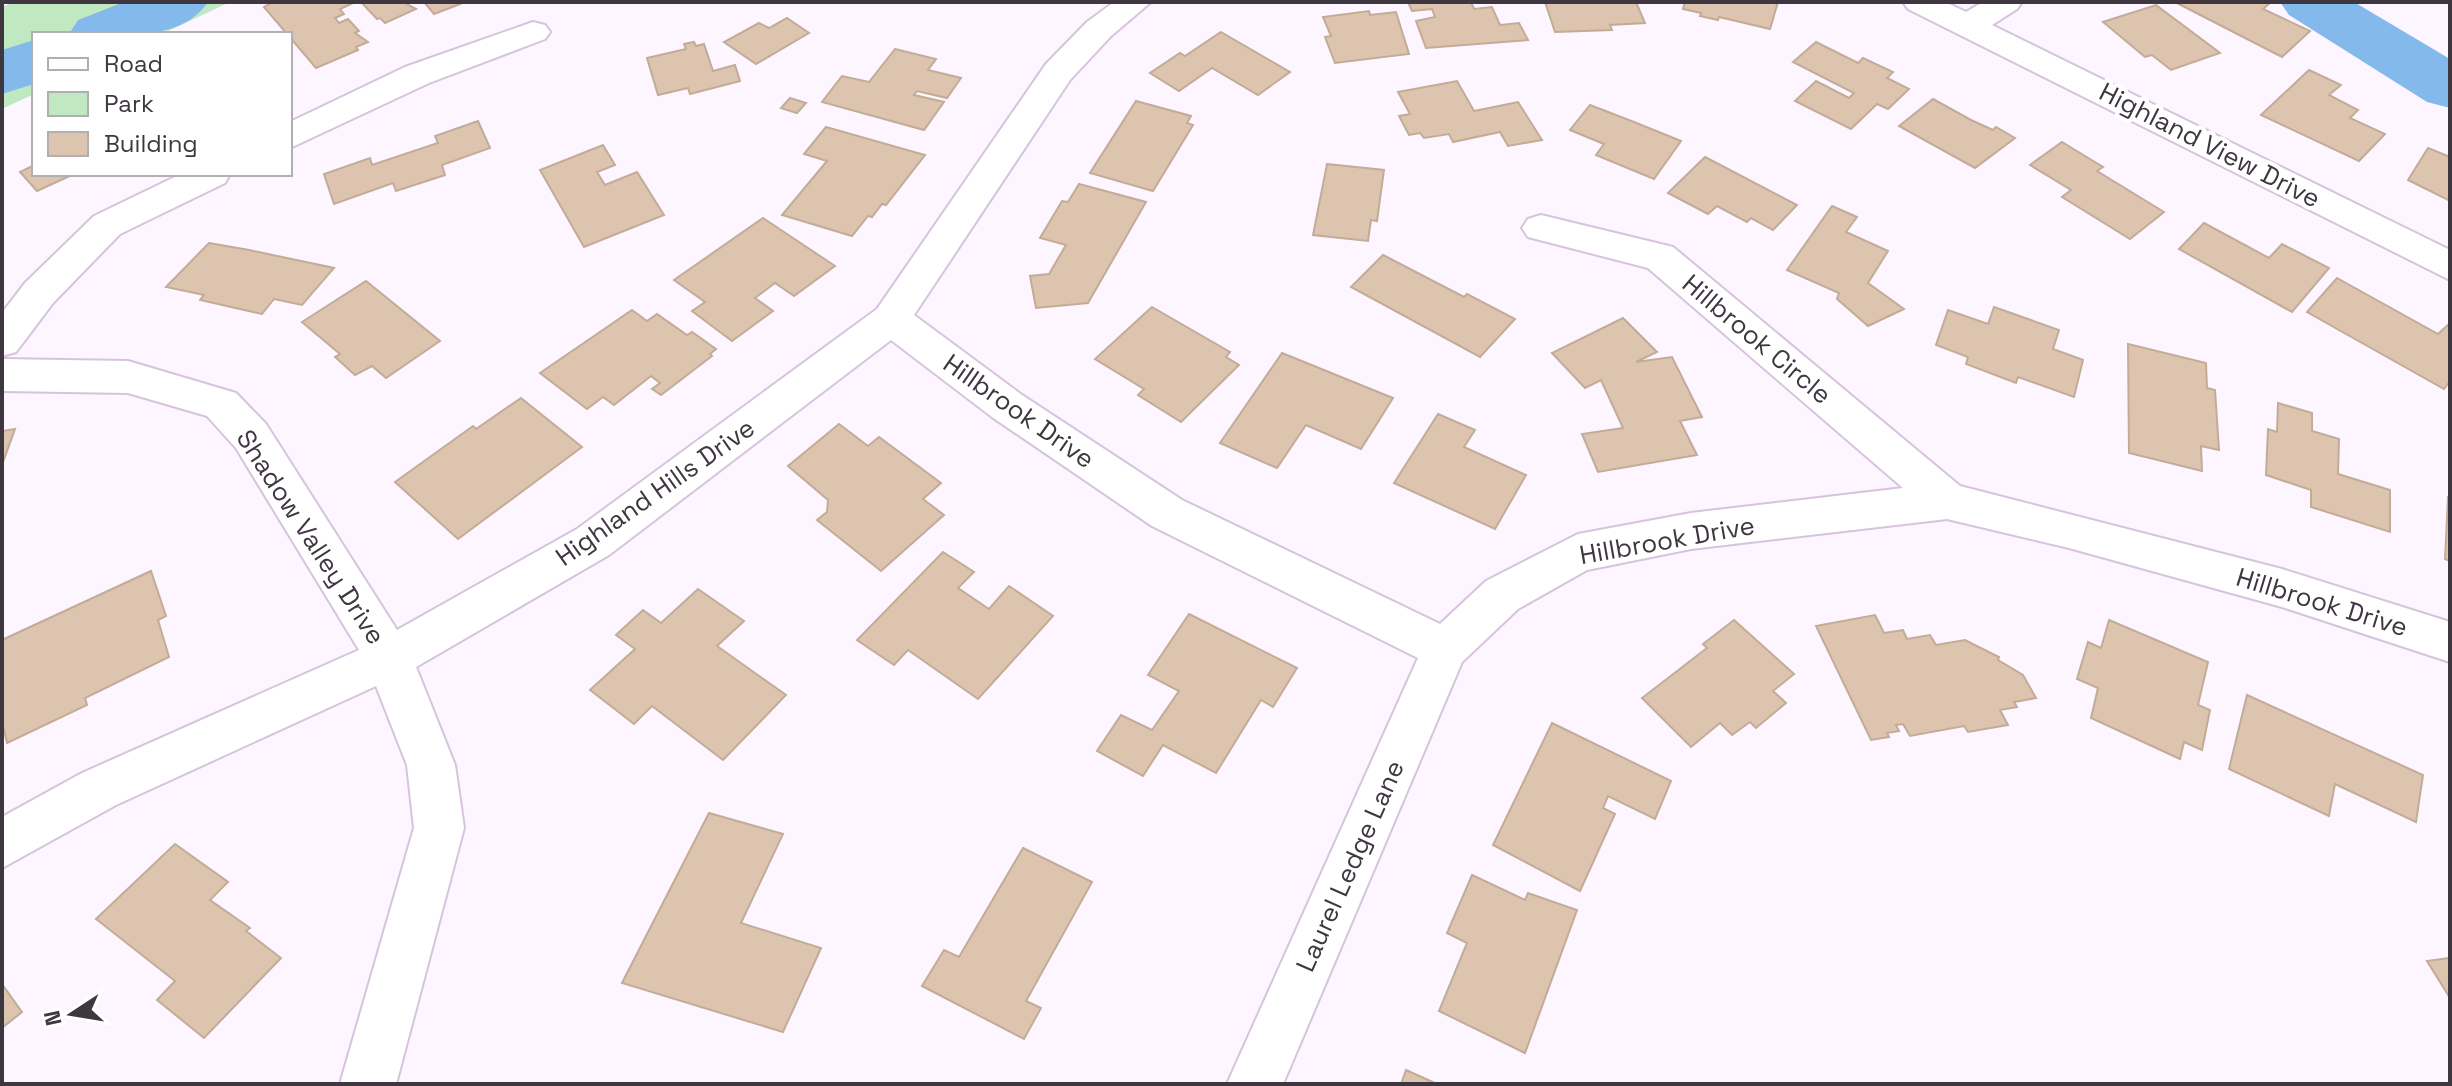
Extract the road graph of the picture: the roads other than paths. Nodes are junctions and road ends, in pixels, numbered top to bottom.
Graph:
1 (1135, 2) edge
2 (1919, 2) edge
3 (2006, 2) edge
4 (1969, 25) junction
5 (533, 32) dead end
6 (292, 135) edge
7 (208, 176) edge
8 (1541, 228) dead end
9 (2450, 266) edge
10 (891, 319) junction
11 (2, 341) edge
12 (2, 375) edge
13 (1947, 501) junction
14 (2450, 642) edge
15 (1445, 649) junction
16 (389, 658) junction
17 (2, 844) edge
18 (368, 1084) edge
19 (1255, 1084) edge

1 - 10 street, Highland Hills Drive
2 - 4 street
3 - 4 street
4 - 9 street, Highland View Drive
5 - 6 street
7 - 11 street
8 - 13 street, Hillbrook Circle
10 - 15 street, Hillbrook Drive
10 - 16 street, Highland Hills Drive
12 - 16 street, Shadow Valley Drive
13 - 14 street, Hillbrook Drive
13 - 15 street, Hillbrook Drive
15 - 19 street, Laurel Ledge Lane
16 - 17 street, Highland Hills Drive
16 - 18 street, Shadow Valley Drive

